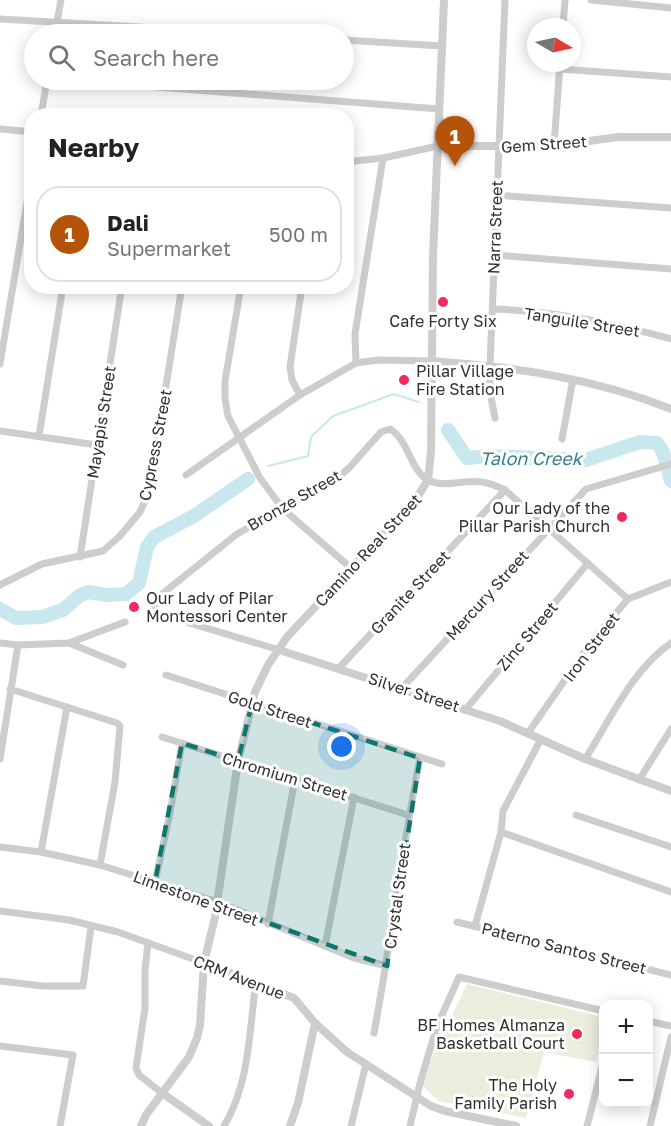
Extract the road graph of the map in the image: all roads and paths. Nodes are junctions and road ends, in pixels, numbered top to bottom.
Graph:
1 (61, 0) edge
2 (444, 0) edge
3 (505, 0) edge
4 (565, 0) edge
5 (591, 0) edge
6 (671, 8) edge
7 (564, 18) edge
8 (0, 19) edge
9 (57, 21) junction
10 (57, 24) edge
11 (104, 24) edge
12 (354, 41) edge
13 (441, 46) junction
14 (581, 68) edge
15 (560, 72) edge
16 (671, 77) edge
17 (45, 90) edge
18 (195, 90) edge
19 (42, 108) edge
20 (439, 109) junction
21 (0, 129) edge
22 (24, 131) edge
23 (671, 136) edge
24 (438, 146) junction
25 (554, 146) junction
26 (498, 147) junction
27 (383, 158) junction
28 (354, 161) edge
29 (496, 195) junction
30 (671, 208) edge
31 (24, 224) edge
32 (495, 255) junction
33 (671, 270) edge
34 (62, 294) edge
35 (122, 294) edge
36 (181, 294) edge
37 (241, 294) edge
38 (301, 294) edge
39 (493, 309) junction
40 (671, 339) edge
41 (432, 361) junction
42 (356, 363) junction
43 (0, 364) edge
44 (490, 365) junction
45 (573, 379) junction
46 (300, 395) junction
47 (671, 407) edge
48 (495, 418) dead end
49 (0, 430) edge
50 (39, 436) junction
51 (239, 438) junction
52 (562, 439) dead end
53 (97, 445) junction
54 (668, 465) edge
55 (186, 475) dead end
56 (428, 480) junction
57 (505, 490) junction
58 (283, 508) junction
59 (549, 528) junction
60 (80, 557) junction
61 (588, 563) junction
62 (351, 568) junction
63 (671, 582) edge
64 (0, 585) edge
65 (628, 599) junction
66 (155, 606) joint
67 (125, 622) dead end
68 (0, 643) edge
69 (69, 643) junction
70 (671, 643) edge
71 (18, 645) junction
72 (276, 650) junction
73 (123, 665) dead end
74 (339, 668) junction
75 (166, 675) dead end
76 (402, 688) junction
77 (10, 689) junction
78 (252, 703) junction
79 (67, 707) junction
80 (466, 709) junction
81 (671, 729) edge
82 (528, 733) junction
83 (162, 737) dead end
84 (542, 739) junction
85 (182, 743) junction
86 (420, 758) junction
87 (0, 759) edge
88 (585, 759) junction
89 (238, 761) junction
90 (442, 764) dead end
91 (295, 779) junction
92 (639, 780) junction
93 (671, 791) edge
94 (354, 797) junction
95 (408, 815) junction
96 (576, 815) dead end
97 (501, 832) junction
98 (0, 847) edge
99 (671, 848) edge
100 (41, 852) junction
101 (100, 865) junction
102 (155, 882) junction
103 (671, 892) edge
104 (218, 902) junction
105 (0, 911) edge
106 (457, 922) dead end
107 (268, 924) junction
108 (475, 926) junction
109 (91, 927) junction
110 (148, 943) junction
111 (325, 946) junction
112 (204, 963) junction
113 (387, 966) junction
114 (671, 975) edge
115 (0, 981) edge
116 (256, 982) junction
117 (599, 1010) edge
118 (653, 1022) edge
119 (315, 1023) junction
120 (671, 1026) edge
121 (374, 1033) dead end
122 (671, 1037) edge
123 (0, 1046) edge
124 (366, 1064) junction
125 (599, 1076) edge
126 (162, 1093) junction
127 (417, 1097) junction
128 (60, 1126) edge
129 (141, 1126) edge
130 (209, 1126) edge
131 (224, 1126) edge
132 (290, 1126) edge
133 (351, 1126) edge
134 (410, 1126) edge
135 (516, 1126) edge
136 (587, 1126) edge
137 (651, 1126) edge

1 - 9 street
2 - 13 street, Camino Real Street
3 - 26 street, Narra Street
4 - 7 street
5 - 6 street
8 - 9 street
9 - 10 street
9 - 11 street
12 - 13 street
13 - 20 street, Camino Real Street
14 - 16 street
15 - 25 street
17 - 19 street
18 - 20 street
20 - 24 street, Camino Real Street
21 - 22 street
23 - 25 street, Gem Street
24 - 26 street, Gem Street
24 - 27 street, Gem Street
24 - 41 street, Camino Real Street
25 - 26 street, Gem Street
26 - 29 street, Narra Street
27 - 28 street, Gem Street
27 - 42 street
29 - 30 street
29 - 32 street, Narra Street
31 - 43 street
32 - 33 street
32 - 39 street, Narra Street
34 - 50 street
35 - 53 street, Mayapis Street
36 - 60 street, Cypress Street
37 - 51 street
38 - 46 street
39 - 40 street, Tanguile Street
39 - 44 street, Narra Street
41 - 42 street
41 - 44 street
41 - 56 street, Camino Real Street
42 - 46 street
44 - 45 street
44 - 48 street, Narra Street
45 - 47 street
45 - 52 street
46 - 51 street
49 - 50 street
50 - 53 street
51 - 55 street
51 - 58 street
53 - 60 street, Mayapis Street
54 - 59 street, Mercury Street
56 - 57 street
56 - 58 street, Bronze Street
56 - 62 street, Camino Real Street
57 - 59 street
57 - 74 street, Granite Street
58 - 62 street
58 - 66 street, Bronze Street
59 - 61 street
59 - 76 street, Mercury Street
60 - 64 street, Cypress Street
61 - 65 street
61 - 80 street, Zinc Street
62 - 72 street, Camino Real Street
63 - 65 street, Iron Street
65 - 82 street, Iron Street
66 - 72 street, Silver Street
67 - 69 street
68 - 71 street
69 - 71 street
69 - 73 street
70 - 88 street
71 - 77 street
72 - 74 street, Silver Street
72 - 78 street, Camino Real Street
74 - 76 street, Silver Street
75 - 78 street, Gold Street
76 - 80 street, Silver Street
77 - 79 street
77 - 87 street
78 - 86 street, Gold Street
78 - 89 street, Camino Real Street
79 - 100 street
79 - 101 street
80 - 82 street, Silver Street
81 - 92 street
82 - 84 street, Silver Street
83 - 85 street, Chromium Street
84 - 88 street, Silver Street
84 - 97 street
85 - 89 street, Chromium Street
85 - 102 street
86 - 90 street, Gold Street
86 - 95 street, Crystal Street
88 - 92 street, Silver Street
89 - 91 street, Chromium Street
89 - 104 street, Camino Real Street
91 - 94 street, Chromium Street
91 - 107 street
92 - 93 street, Silver Street
94 - 95 street, Chromium Street
94 - 111 street
95 - 113 street, Crystal Street
96 - 99 street
97 - 103 street
97 - 108 street
98 - 100 street, Limestone Street
100 - 101 street, Limestone Street
101 - 102 street, Limestone Street
102 - 104 street, Limestone Street
104 - 107 street, Limestone Street
104 - 112 street, Camino Real Street
105 - 109 street, CRM Avenue
106 - 108 street, Paterno Santos Street
107 - 111 street, Limestone Street
108 - 114 street, Paterno Santos Street
109 - 110 street, CRM Avenue
109 - 115 street
110 - 112 street, CRM Avenue
110 - 126 street
111 - 113 street, Limestone Street
112 - 116 street, CRM Avenue
112 - 126 street, Camino Real Street
113 - 121 street, Crystal Street
116 - 119 street, CRM Avenue
116 - 131 street
117 - 127 street
118 - 120 street
119 - 124 street, CRM Avenue
119 - 132 street
122 - 137 street
123 - 128 street
124 - 127 street, CRM Avenue
124 - 133 street
125 - 136 street
126 - 129 street, Camino Real Street
126 - 130 street
127 - 134 street
127 - 135 street, CRM Avenue

